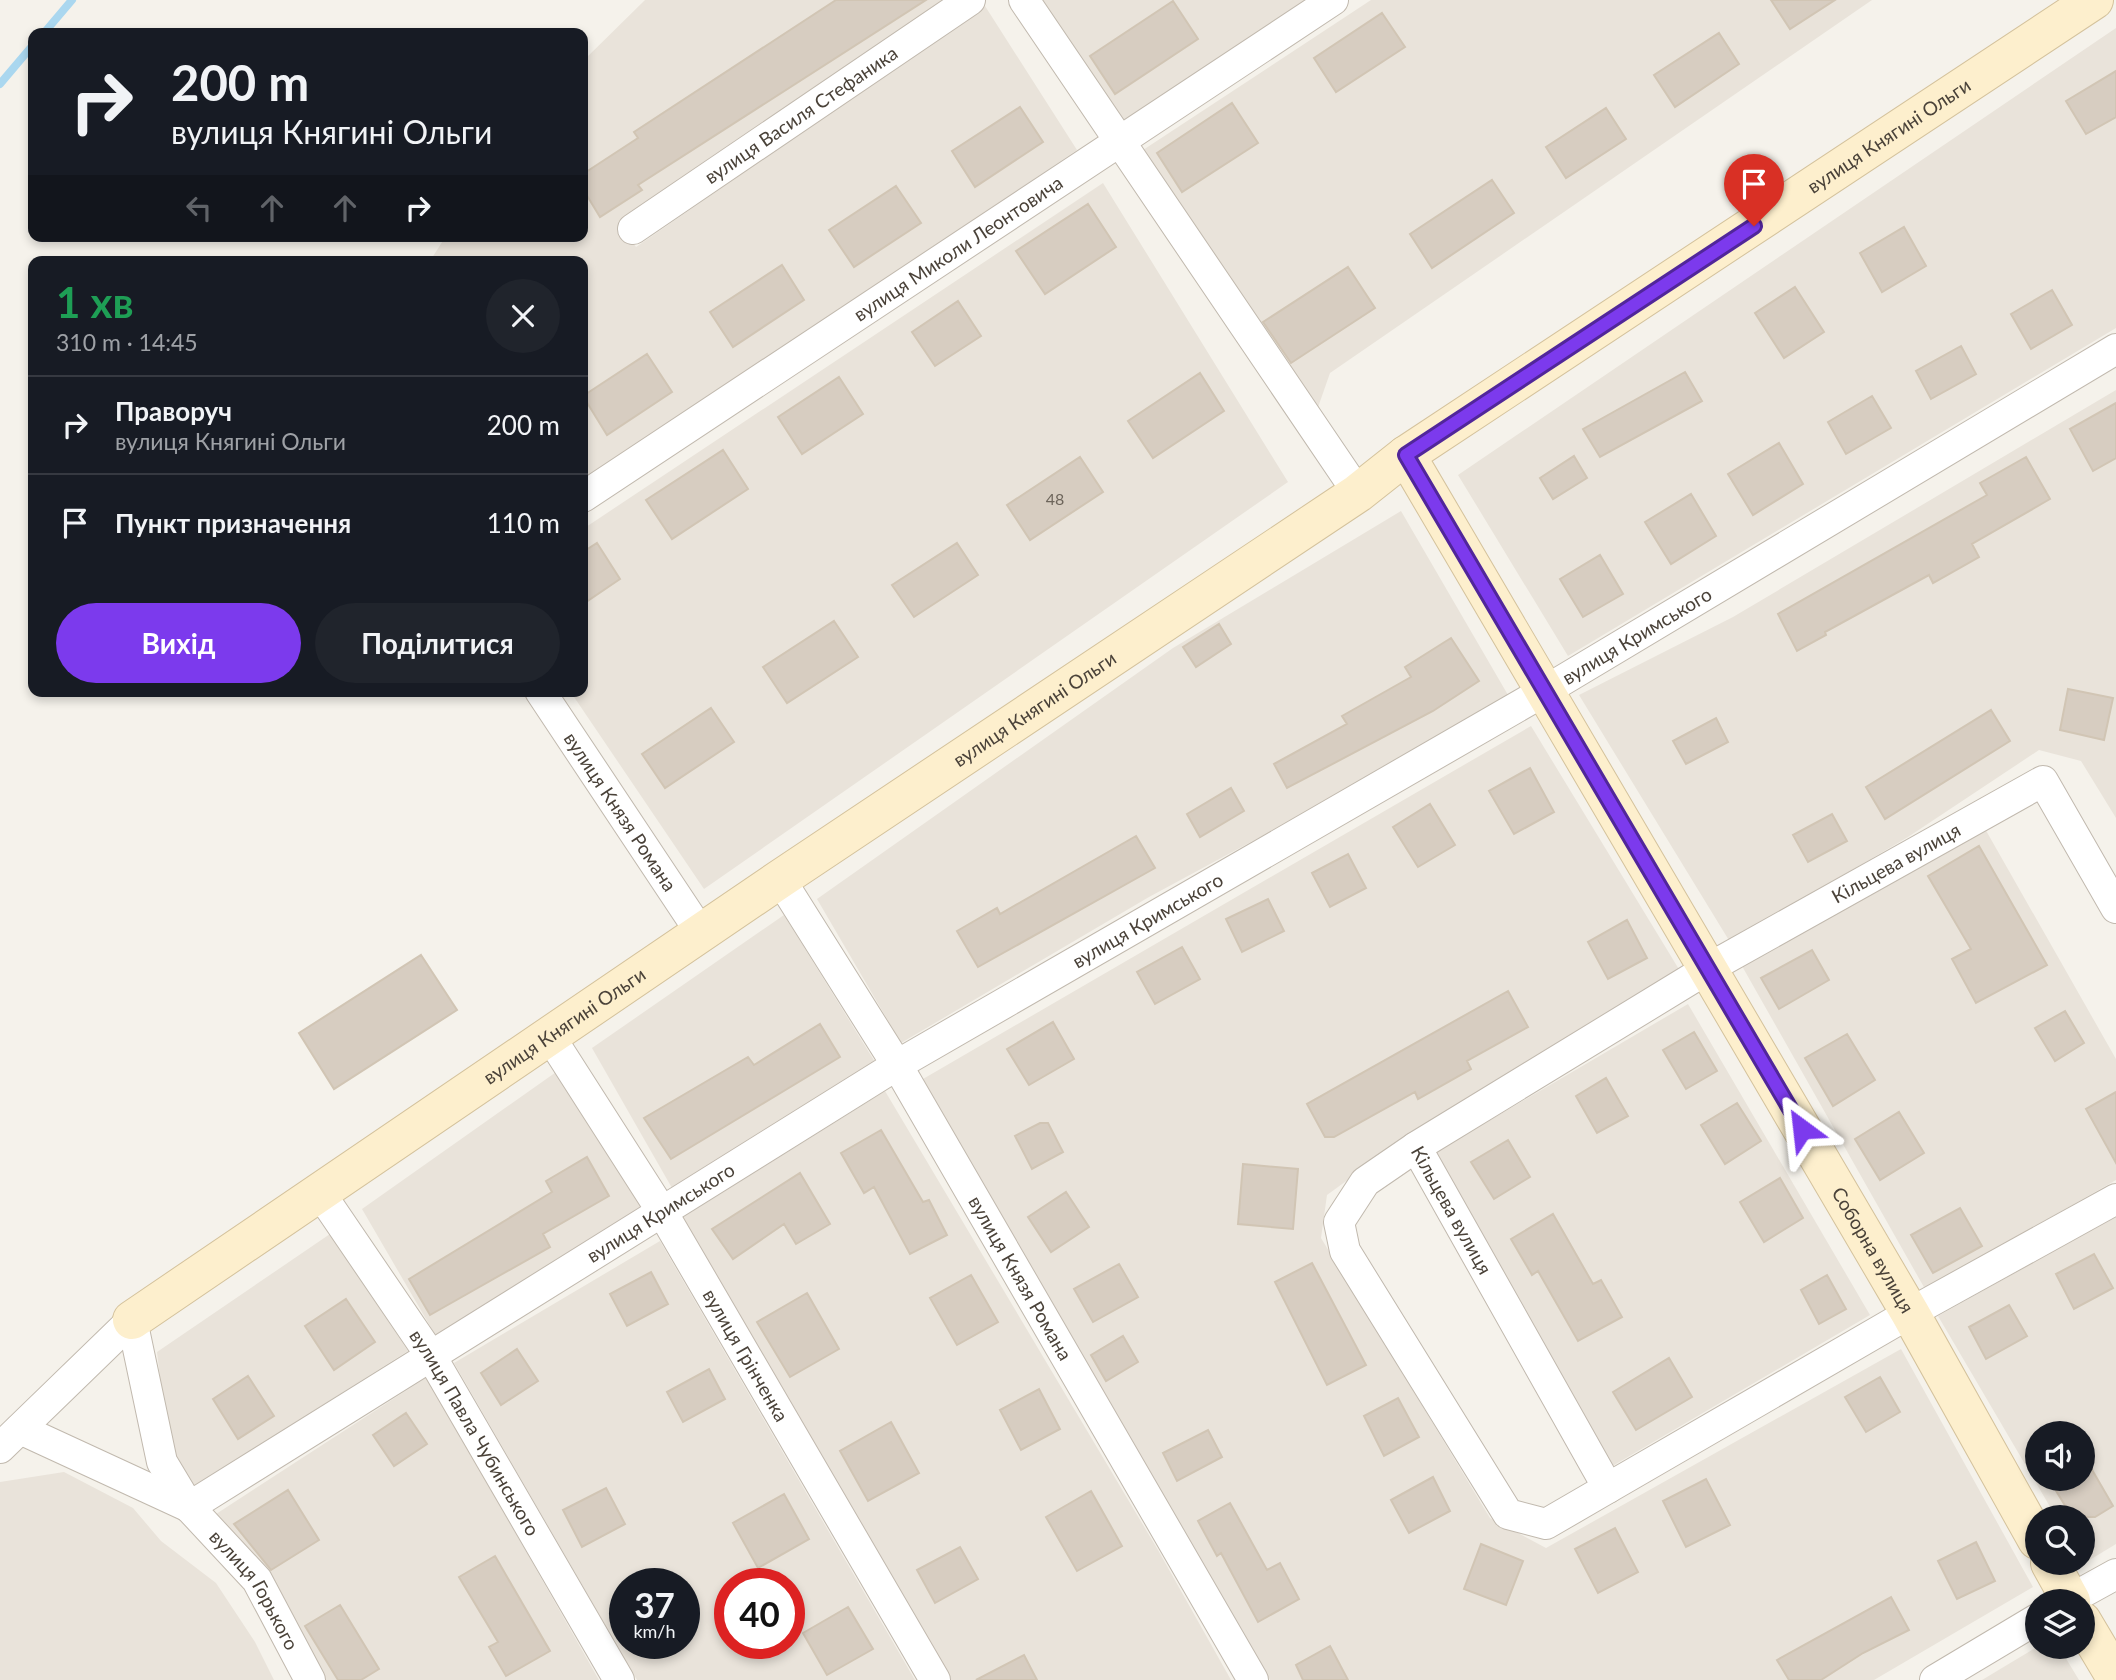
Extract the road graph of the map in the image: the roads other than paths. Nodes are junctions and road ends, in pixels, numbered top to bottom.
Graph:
1 (970, 0) edge
2 (1024, 0) edge
3 (1333, 0) edge
4 (2094, 0) edge
5 (1121, 141) junction
6 (633, 229) dead end
7 (2116, 349) edge
8 (1406, 455) junction
9 (1358, 493) junction
10 (588, 494) edge
11 (1543, 692) junction
12 (544, 697) edge
13 (780, 878) junction
14 (2116, 908) edge
15 (701, 933) junction
16 (1709, 968) junction
17 (549, 1035) junction
18 (897, 1065) junction
19 (1416, 1147) junction
20 (318, 1191) junction
21 (2116, 1199) edge
22 (661, 1210) junction
23 (1909, 1313) junction
24 (132, 1320) junction
25 (431, 1356) junction
26 (10, 1438) edge
27 (1608, 1488) junction
28 (189, 1507) junction
29 (2025, 1519) edge
30 (2116, 1574) edge
31 (2095, 1590) edge
32 (2025, 1626) edge
33 (2095, 1643) edge
34 (2116, 1678) edge
35 (310, 1680) edge
36 (619, 1680) edge
37 (934, 1680) edge
38 (1252, 1680) edge
39 (1935, 1680) edge

1 - 6 street, вулиця Василя Стефаника
2 - 5 street
3 - 5 street, вулиця Миколи Леонтовича
4 - 8 street, вулиця Княгині Ольги
5 - 9 street
5 - 10 street, вулиця Миколи Леонтовича
7 - 11 street, вулиця Кримського
8 - 9 street, вулиця Княгині Ольги
8 - 11 street, Соборна вулиця
9 - 13 street, вулиця Княгині Ольги
11 - 16 street, Соборна вулиця
11 - 18 street, вулиця Кримського
12 - 15 street, вулиця Князя Романа
13 - 15 street, вулиця Княгині Ольги
13 - 18 street, вулиця Князя Романа
14 - 16 street, Кільцева вулиця
15 - 17 street, вулиця Княгині Ольги
16 - 19 street, Кільцева вулиця
16 - 23 street, Соборна вулиця
17 - 20 street, вулиця Княгині Ольги
17 - 22 street, вулиця Грінченка
18 - 22 street, вулиця Кримського
18 - 38 street, вулиця Князя Романа
19 - 27 street, Кільцева вулиця
19 - 27 street
20 - 24 street, вулиця Княгині Ольги
20 - 25 street, вулиця Павла Чубинського
21 - 23 street
22 - 25 street, вулиця Кримського
22 - 37 street, вулиця Грінченка
23 - 27 street
23 - 29 street, Соборна вулиця
24 - 26 street, вулиця Княгині Ольги
24 - 28 street
25 - 28 street, вулиця Кримського
25 - 36 street, вулиця Павла Чубинського
26 - 28 street
28 - 35 street, вулиця Горького
30 - 31 street
32 - 39 street
33 - 34 street

